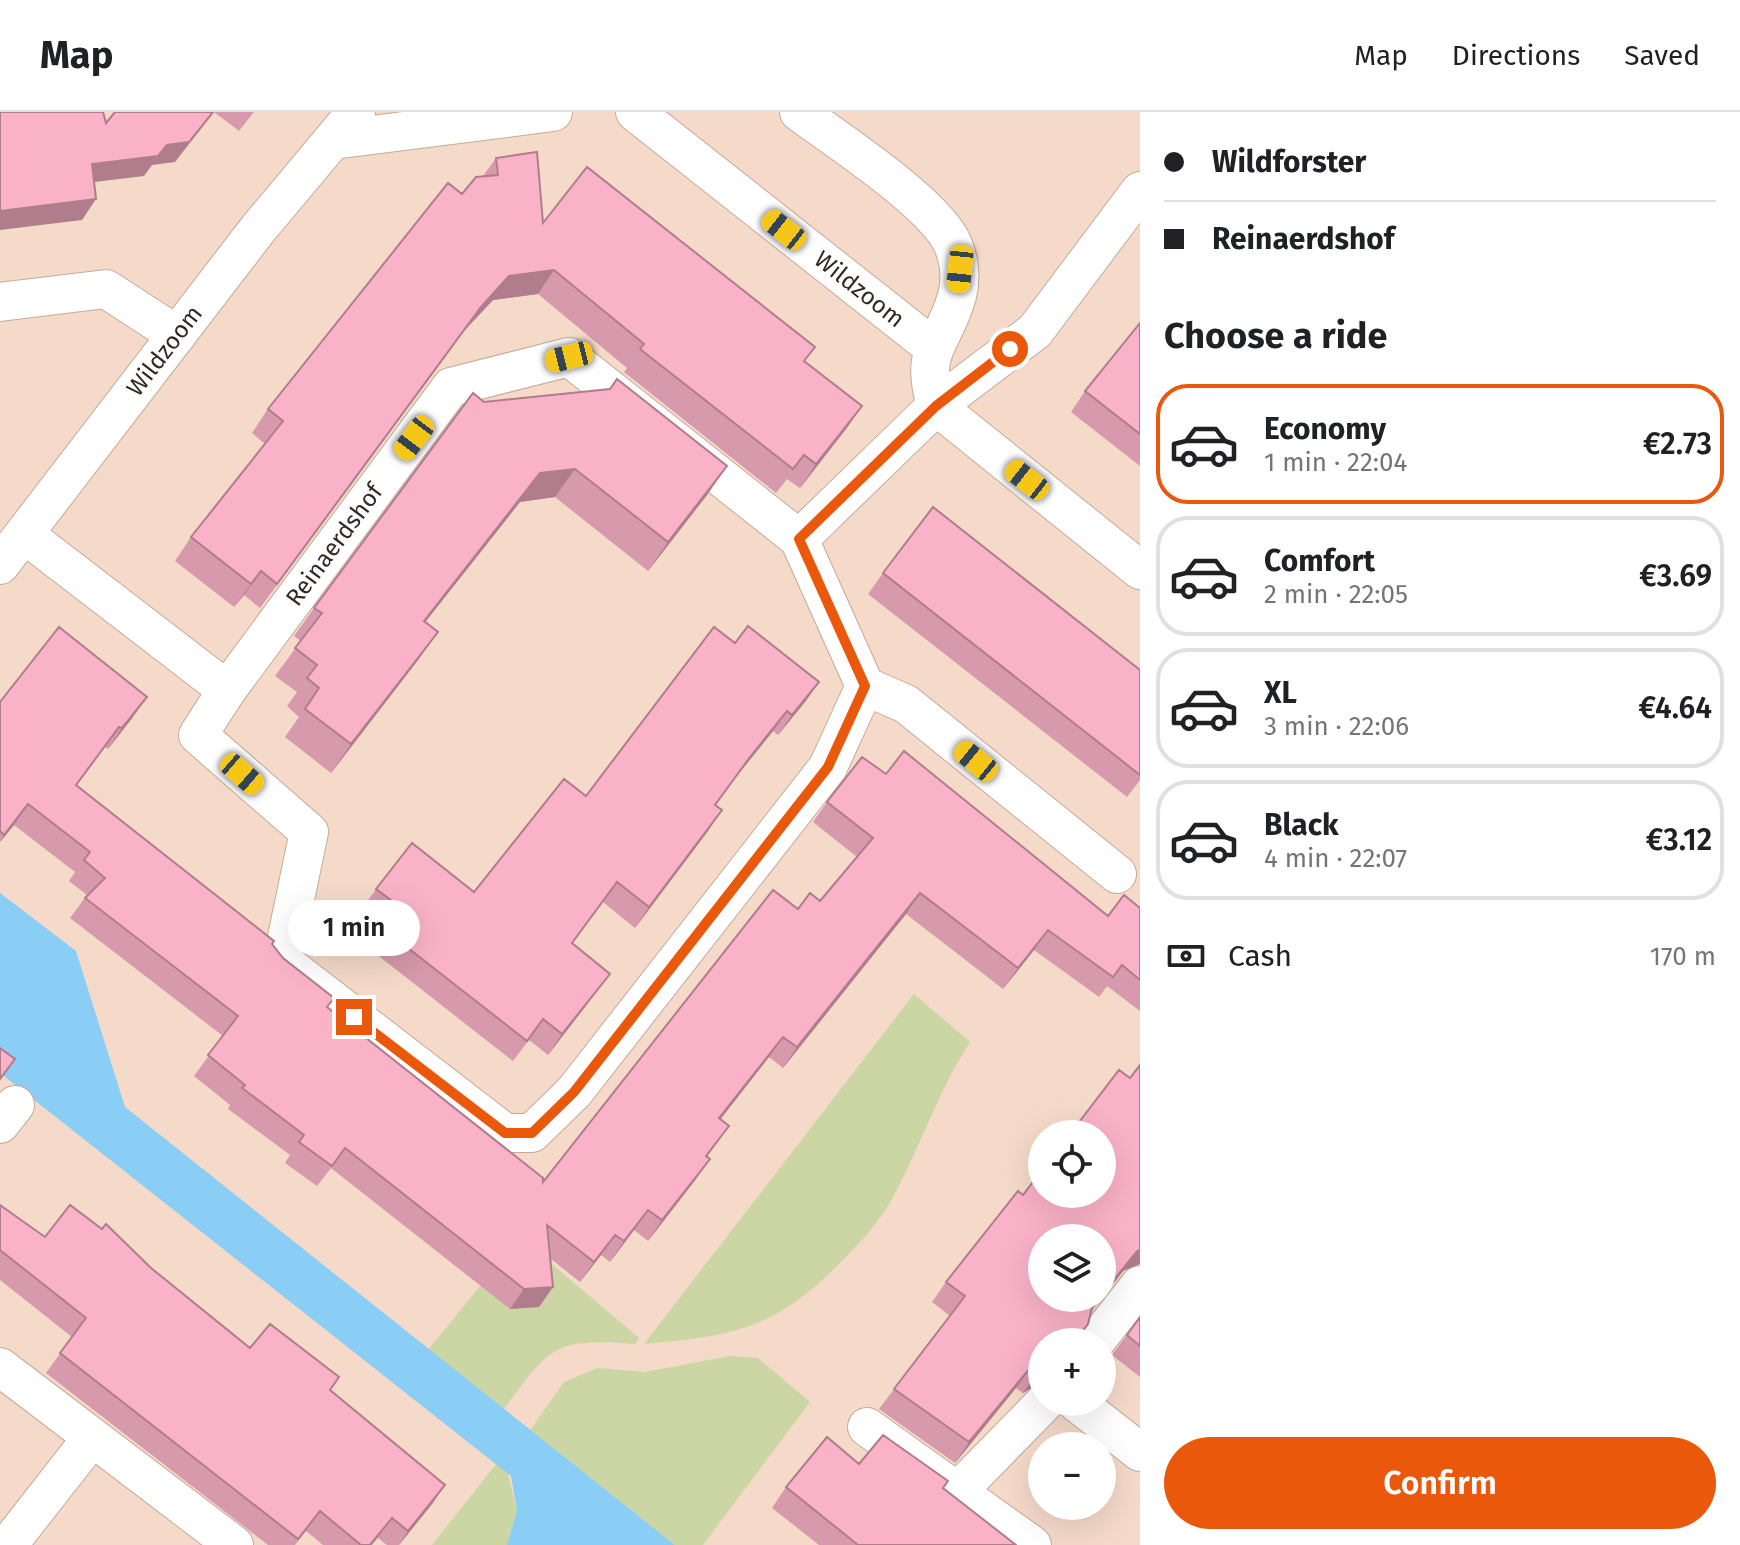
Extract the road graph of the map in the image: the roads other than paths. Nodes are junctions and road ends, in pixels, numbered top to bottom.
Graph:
1 (553, 112) edge
2 (635, 112) edge
3 (799, 112) edge
4 (345, 126) edge
5 (1140, 191) edge
6 (0, 302) edge
7 (177, 335) junction
8 (934, 348) junction
9 (936, 406) junction
10 (24, 534) junction
11 (799, 539) junction
12 (0, 565) edge
13 (1140, 570) edge
14 (865, 686) junction
15 (227, 690) junction
16 (1117, 874) dead end
17 (1140, 1285) edge
18 (1106, 1328) edge
19 (0, 1367) edge
20 (1031, 1416) edge
21 (1094, 1416) edge
22 (867, 1427) dead end
23 (91, 1439) junction
24 (1140, 1452) edge
25 (957, 1492) junction
26 (12, 1538) edge
27 (234, 1545) edge
28 (1032, 1545) edge

1 - 4 street, Wildzoom
2 - 8 street, Wildzoom
3 - 8 street
4 - 7 street, Wildzoom
5 - 9 street
6 - 7 street
7 - 10 street, Wildzoom
8 - 9 street
9 - 11 street
9 - 13 street
10 - 12 street, Wildzoom
10 - 15 street
11 - 14 street, Reinaerdshof
11 - 15 street, Reinaerdshof
14 - 15 street, Reinaerdshof
14 - 16 street
17 - 18 street
19 - 23 street
20 - 25 street
21 - 24 street
22 - 25 street
23 - 26 street
23 - 27 street
25 - 28 street

